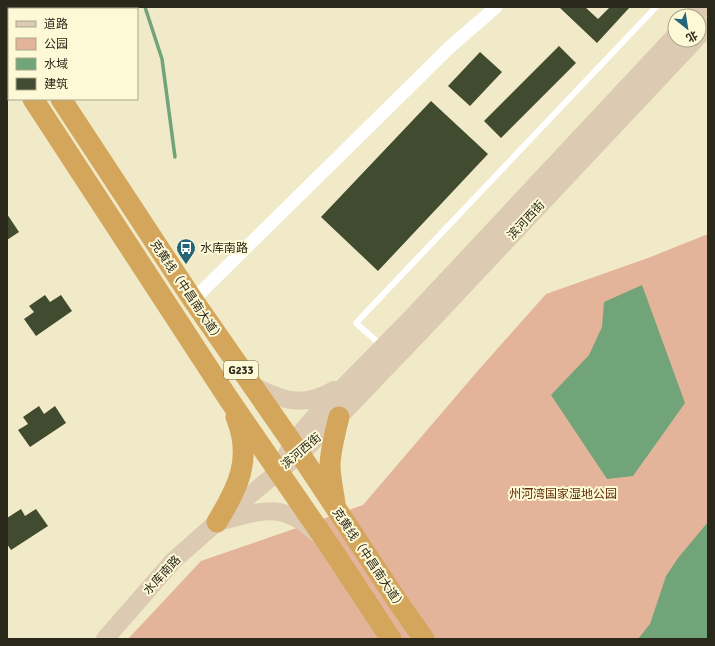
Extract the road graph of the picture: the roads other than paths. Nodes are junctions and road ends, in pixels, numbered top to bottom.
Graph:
1 (496, 7) edge
2 (656, 7) edge
3 (667, 45) edge
4 (687, 48) edge
5 (34, 100) edge
6 (62, 100) edge
7 (193, 300) junction
8 (383, 347) junction
9 (349, 382) junction
10 (250, 384) junction
11 (228, 398) junction
12 (339, 417) junction
13 (296, 449) junction
14 (279, 471) junction
15 (336, 509) junction
16 (217, 522) junction
17 (331, 548) junction
18 (105, 639) edge
19 (391, 639) edge
20 (424, 639) edge

1 - 7 street
2 - 8 lane
3 - 8 main road, 滨河西街
4 - 12 main road, 滨河西街
5 - 11 highway, 克黄线（中昌南大道） / G233
6 - 7 highway, 克黄线（中昌南大道） / G233
7 - 10 highway, 克黄线（中昌南大道） / G233
8 - 9 main road, 滨河西街
9 - 10 main road
9 - 13 main road, 滨河西街
10 - 13 highway, 克黄线（中昌南大道） / G233
11 - 14 highway, 克黄线（中昌南大道） / G233
11 - 16 highway
12 - 13 main road, 滨河西街
12 - 15 highway
13 - 14 main road, 滨河西街
13 - 15 highway, 克黄线（中昌南大道） / G233
14 - 16 main road, 水库南路
14 - 17 highway, 克黄线（中昌南大道） / G233
15 - 20 highway, 克黄线（中昌南大道） / G233
16 - 17 main road
16 - 18 main road, 水库南路
17 - 19 highway, 克黄线（中昌南大道） / G233

